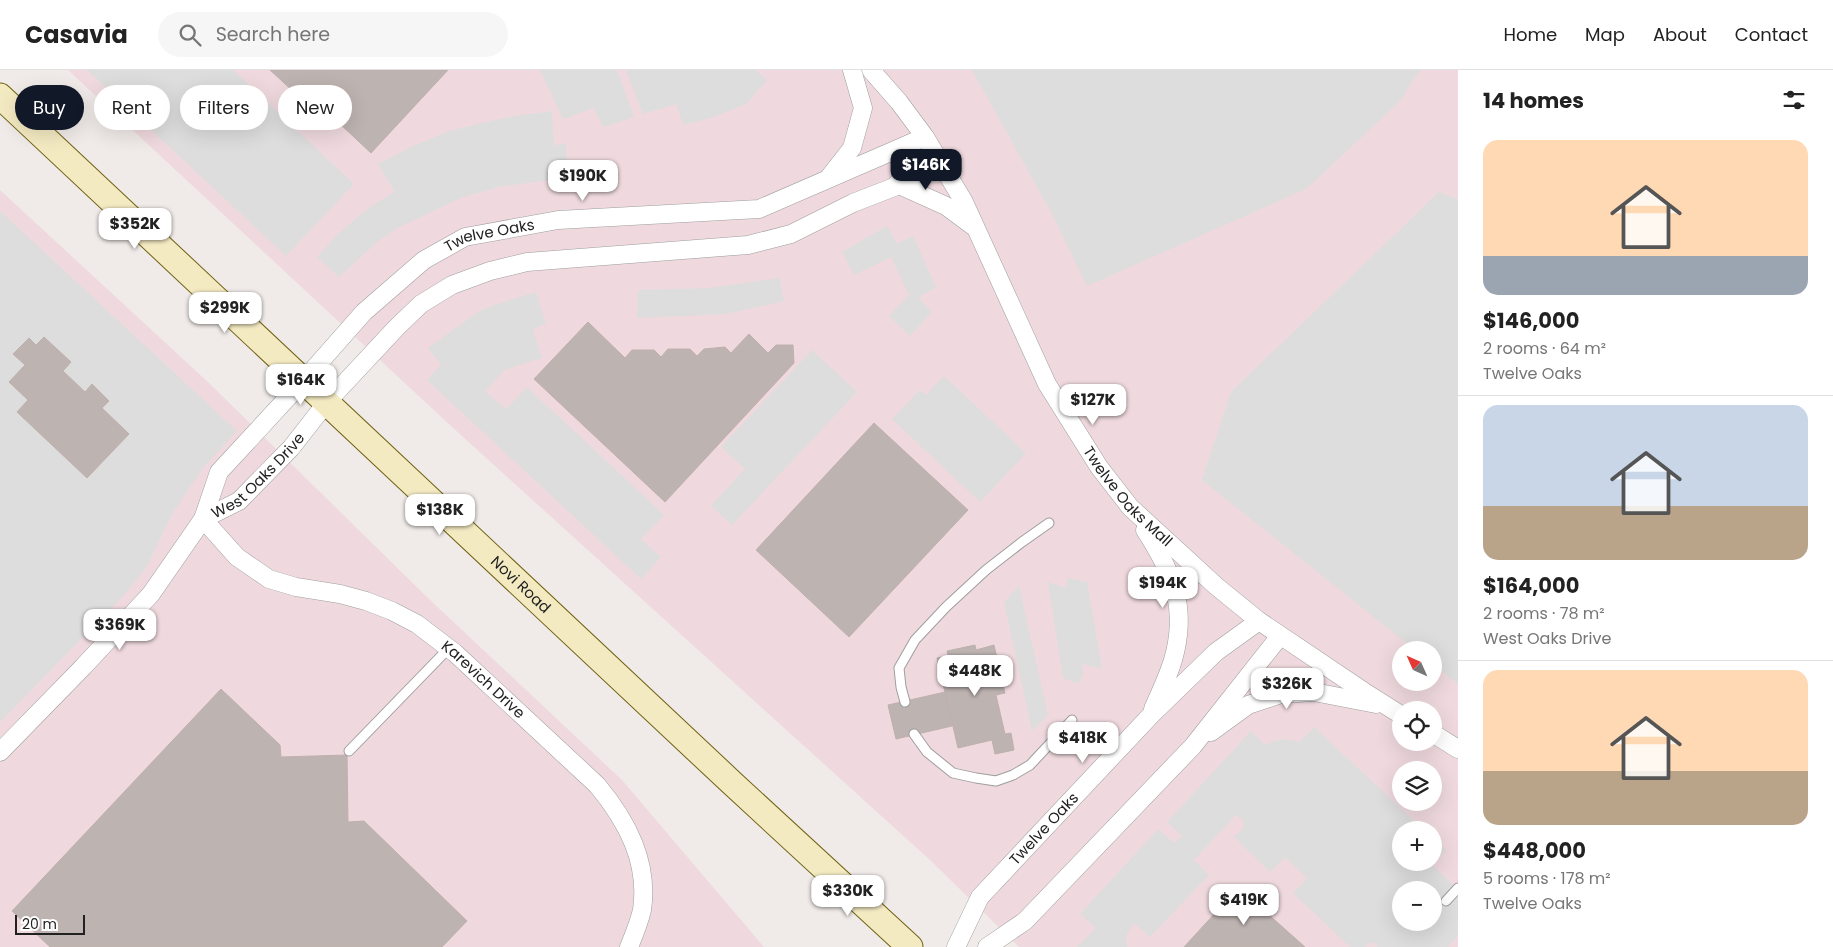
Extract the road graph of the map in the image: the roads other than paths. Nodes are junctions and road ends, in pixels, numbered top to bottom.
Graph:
1 (852, 70) edge
2 (871, 70) edge
3 (0, 96) edge
4 (925, 137) junction
5 (943, 168) junction
6 (828, 178) junction
7 (897, 184) junction
8 (976, 229) junction
9 (304, 380) junction
10 (327, 402) junction
11 (1130, 507) junction
12 (203, 520) junction
13 (1049, 523) dead end
14 (1259, 621) junction
15 (1280, 636) junction
16 (449, 648) junction
17 (905, 702) dead end
18 (1392, 709) edge
19 (1392, 710) edge
20 (1151, 715) junction
21 (1072, 720) dead end
22 (914, 734) dead end
23 (1442, 739) edge
24 (1193, 746) junction
25 (1458, 749) edge
26 (349, 751) dead end
27 (0, 752) edge
28 (1458, 888) edge
29 (1446, 901) dead end
30 (629, 947) edge
31 (910, 947) edge
32 (956, 947) edge
33 (986, 947) edge

1 - 6 street
2 - 4 street, Twelve Oaks Mall
3 - 9 main road, Novi Road
4 - 5 street, Twelve Oaks Mall
4 - 6 street, Twelve Oaks
5 - 7 street
5 - 8 street, Twelve Oaks Mall
6 - 9 street, Twelve Oaks
7 - 8 street
7 - 10 street
8 - 11 street, Twelve Oaks Mall
9 - 10 main road, Novi Road
9 - 12 street, West Oaks Drive
10 - 12 street, West Oaks Drive
10 - 31 main road, Novi Road
11 - 14 street, Twelve Oaks Mall
11 - 20 street
12 - 16 street, Karevich Drive
12 - 27 street, West Oaks Drive
13 - 17 lane
14 - 15 street, Twelve Oaks Mall
14 - 20 street, Twelve Oaks
15 - 18 street, Twelve Oaks Mall
15 - 24 street
16 - 26 lane
16 - 30 street, Karevich Drive
19 - 24 street
20 - 32 street, Twelve Oaks
21 - 22 lane
23 - 25 street
24 - 33 street
28 - 29 lane

